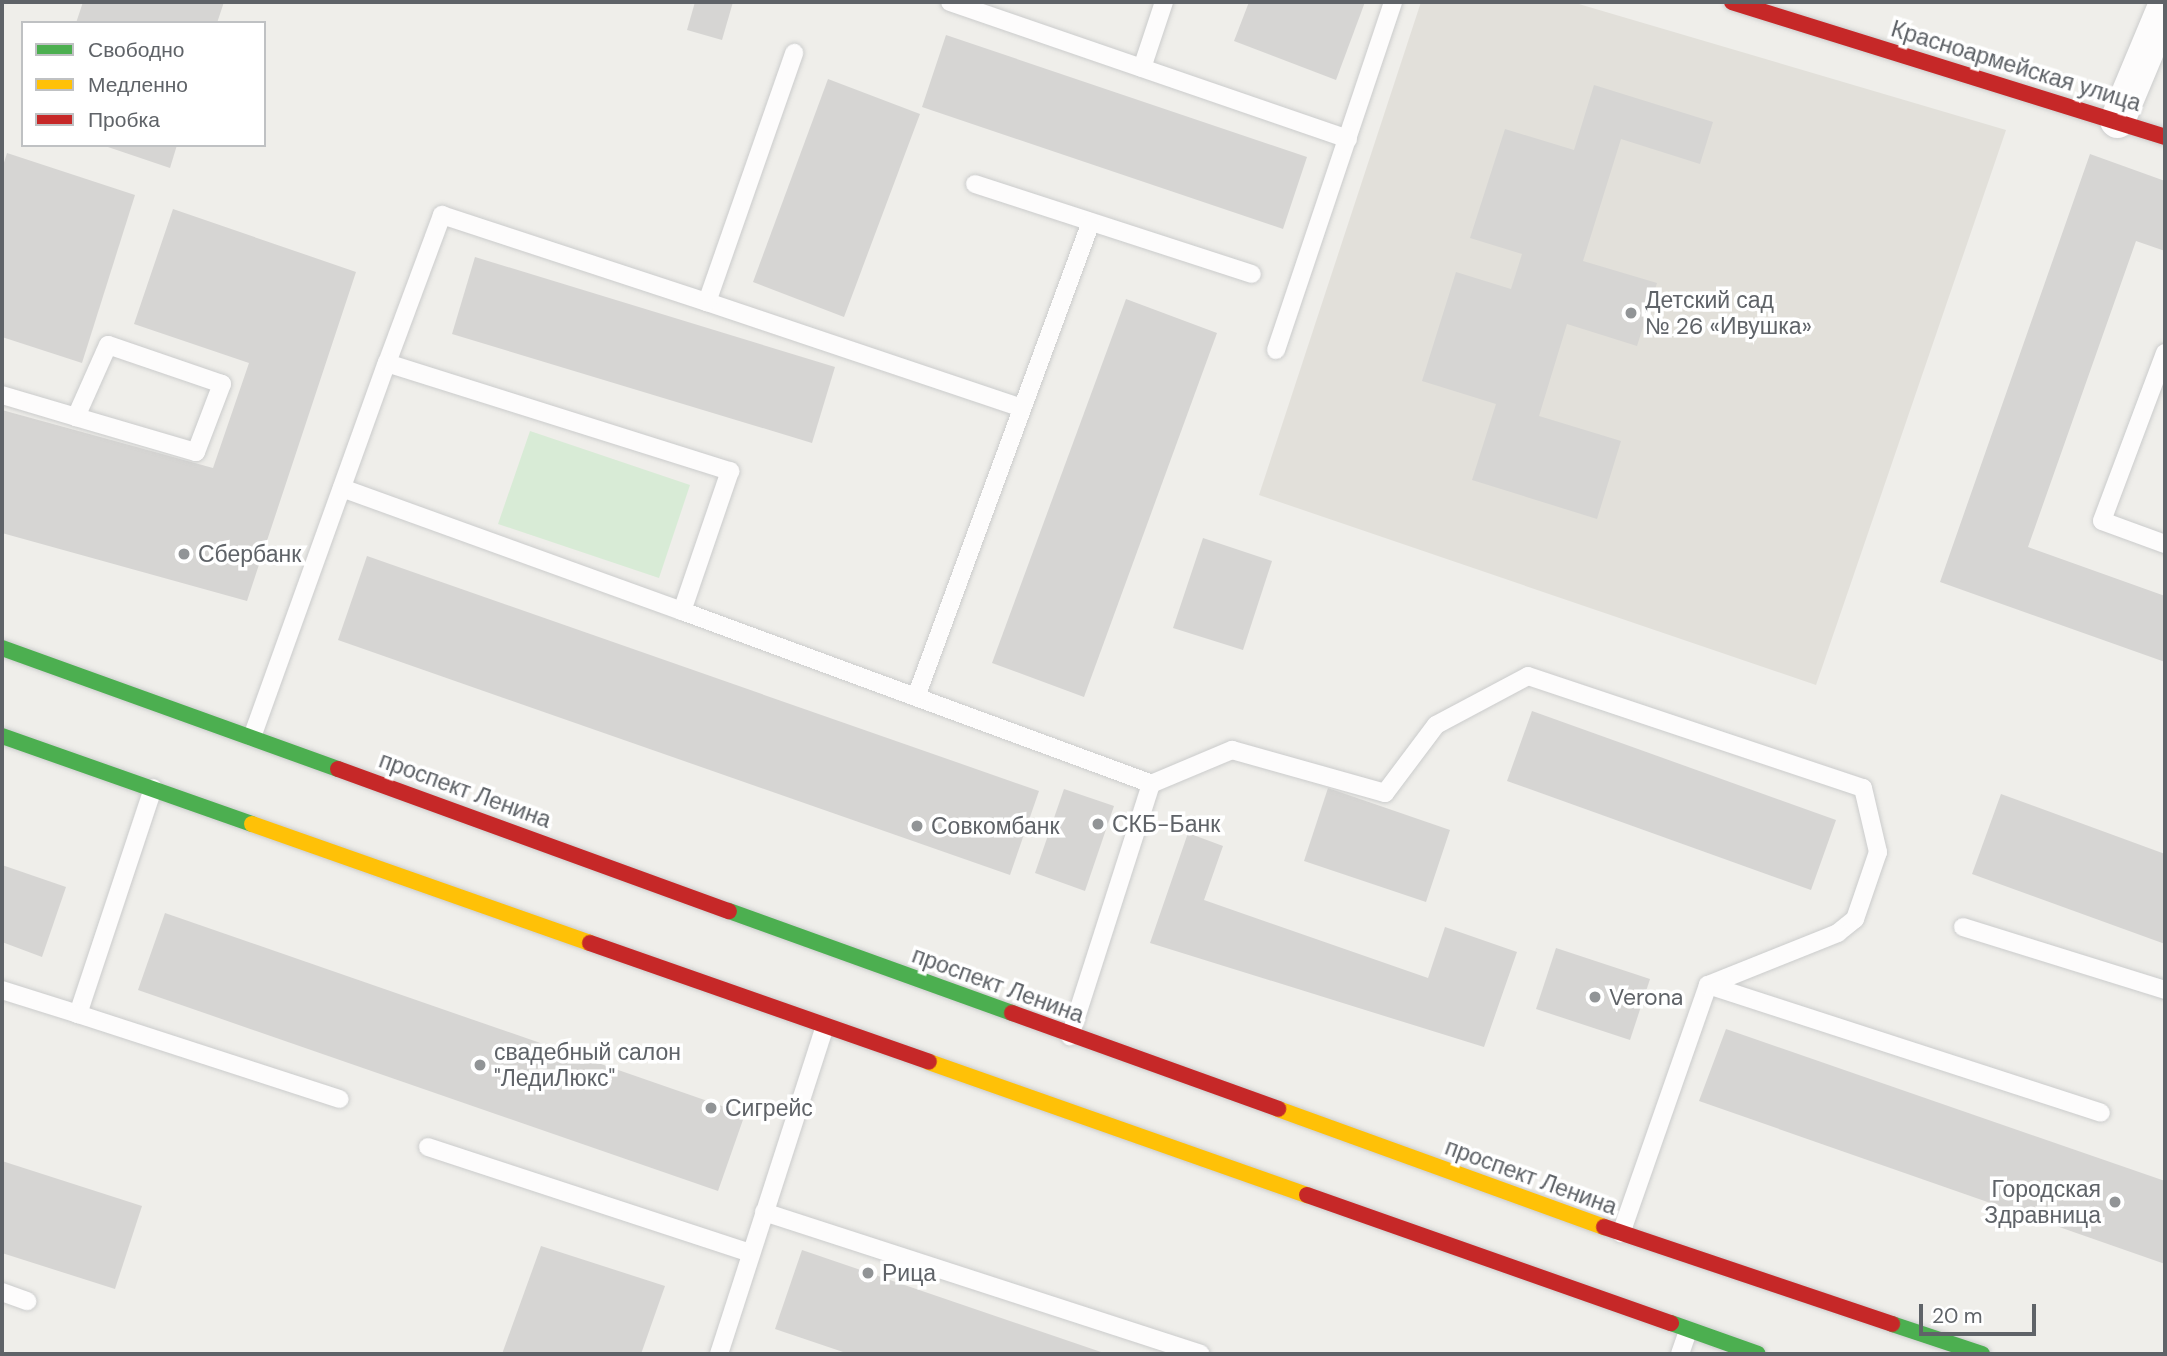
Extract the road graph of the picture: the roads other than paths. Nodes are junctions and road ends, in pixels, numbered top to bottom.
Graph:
1 (950, 2) edge
2 (1164, 2) edge
3 (1394, 2) edge
4 (1739, 3) edge
5 (2165, 5) edge
6 (793, 53) dead end
7 (1142, 68) junction
8 (2117, 120) junction
9 (2165, 137) edge
10 (1348, 139) junction
11 (975, 184) dead end
12 (1091, 222) junction
13 (1252, 274) dead end
14 (707, 302) junction
15 (1276, 351) dead end
16 (2165, 352) edge
17 (387, 363) junction
18 (2, 395) edge
19 (1023, 408) junction
20 (76, 417) junction
21 (342, 488) junction
22 (2165, 544) edge
23 (682, 611) junction
24 (2, 648) edge
25 (916, 698) junction
26 (2, 736) edge
27 (252, 737) junction
28 (1151, 784) junction
29 (153, 788) junction
30 (1964, 927) dead end
31 (1708, 985) junction
32 (2, 990) edge
33 (2165, 990) edge
34 (78, 1014) junction
35 (824, 1029) junction
36 (1070, 1036) junction
37 (340, 1099) dead end
38 (2101, 1113) dead end
39 (428, 1147) dead end
40 (764, 1212) junction
41 (1621, 1233) junction
42 (751, 1252) junction
43 (2, 1292) edge
44 (27, 1301) dead end
45 (1688, 1331) junction
46 (719, 1354) edge
47 (1201, 1354) edge
48 (1680, 1354) edge
49 (1758, 1354) edge
50 (1982, 1354) edge

1 - 7 lane
2 - 7 lane
3 - 10 lane
4 - 8 main road, Красноармейская улица
5 - 8 street
6 - 14 lane
7 - 10 lane
8 - 9 main road, Красноармейская улица
10 - 15 lane
11 - 12 lane
12 - 13 lane
12 - 19 lane
14 - 17 lane
14 - 19 lane
16 - 22 lane
17 - 21 lane
17 - 23 lane
18 - 20 lane
19 - 25 lane
20 - 20 lane
21 - 23 lane
21 - 27 lane
23 - 25 lane
24 - 27 main road, проспект Ленина
25 - 28 lane
26 - 29 main road
27 - 36 main road, проспект Ленина
28 - 31 lane
28 - 36 lane
29 - 34 lane
29 - 35 main road
30 - 33 lane
31 - 38 lane
31 - 41 lane
32 - 34 lane
34 - 37 lane
35 - 40 lane
35 - 45 main road
36 - 41 main road, проспект Ленина
39 - 42 lane
40 - 42 lane
40 - 47 lane
41 - 50 main road, проспект Ленина
42 - 46 lane
43 - 44 lane
45 - 48 lane
45 - 49 main road

